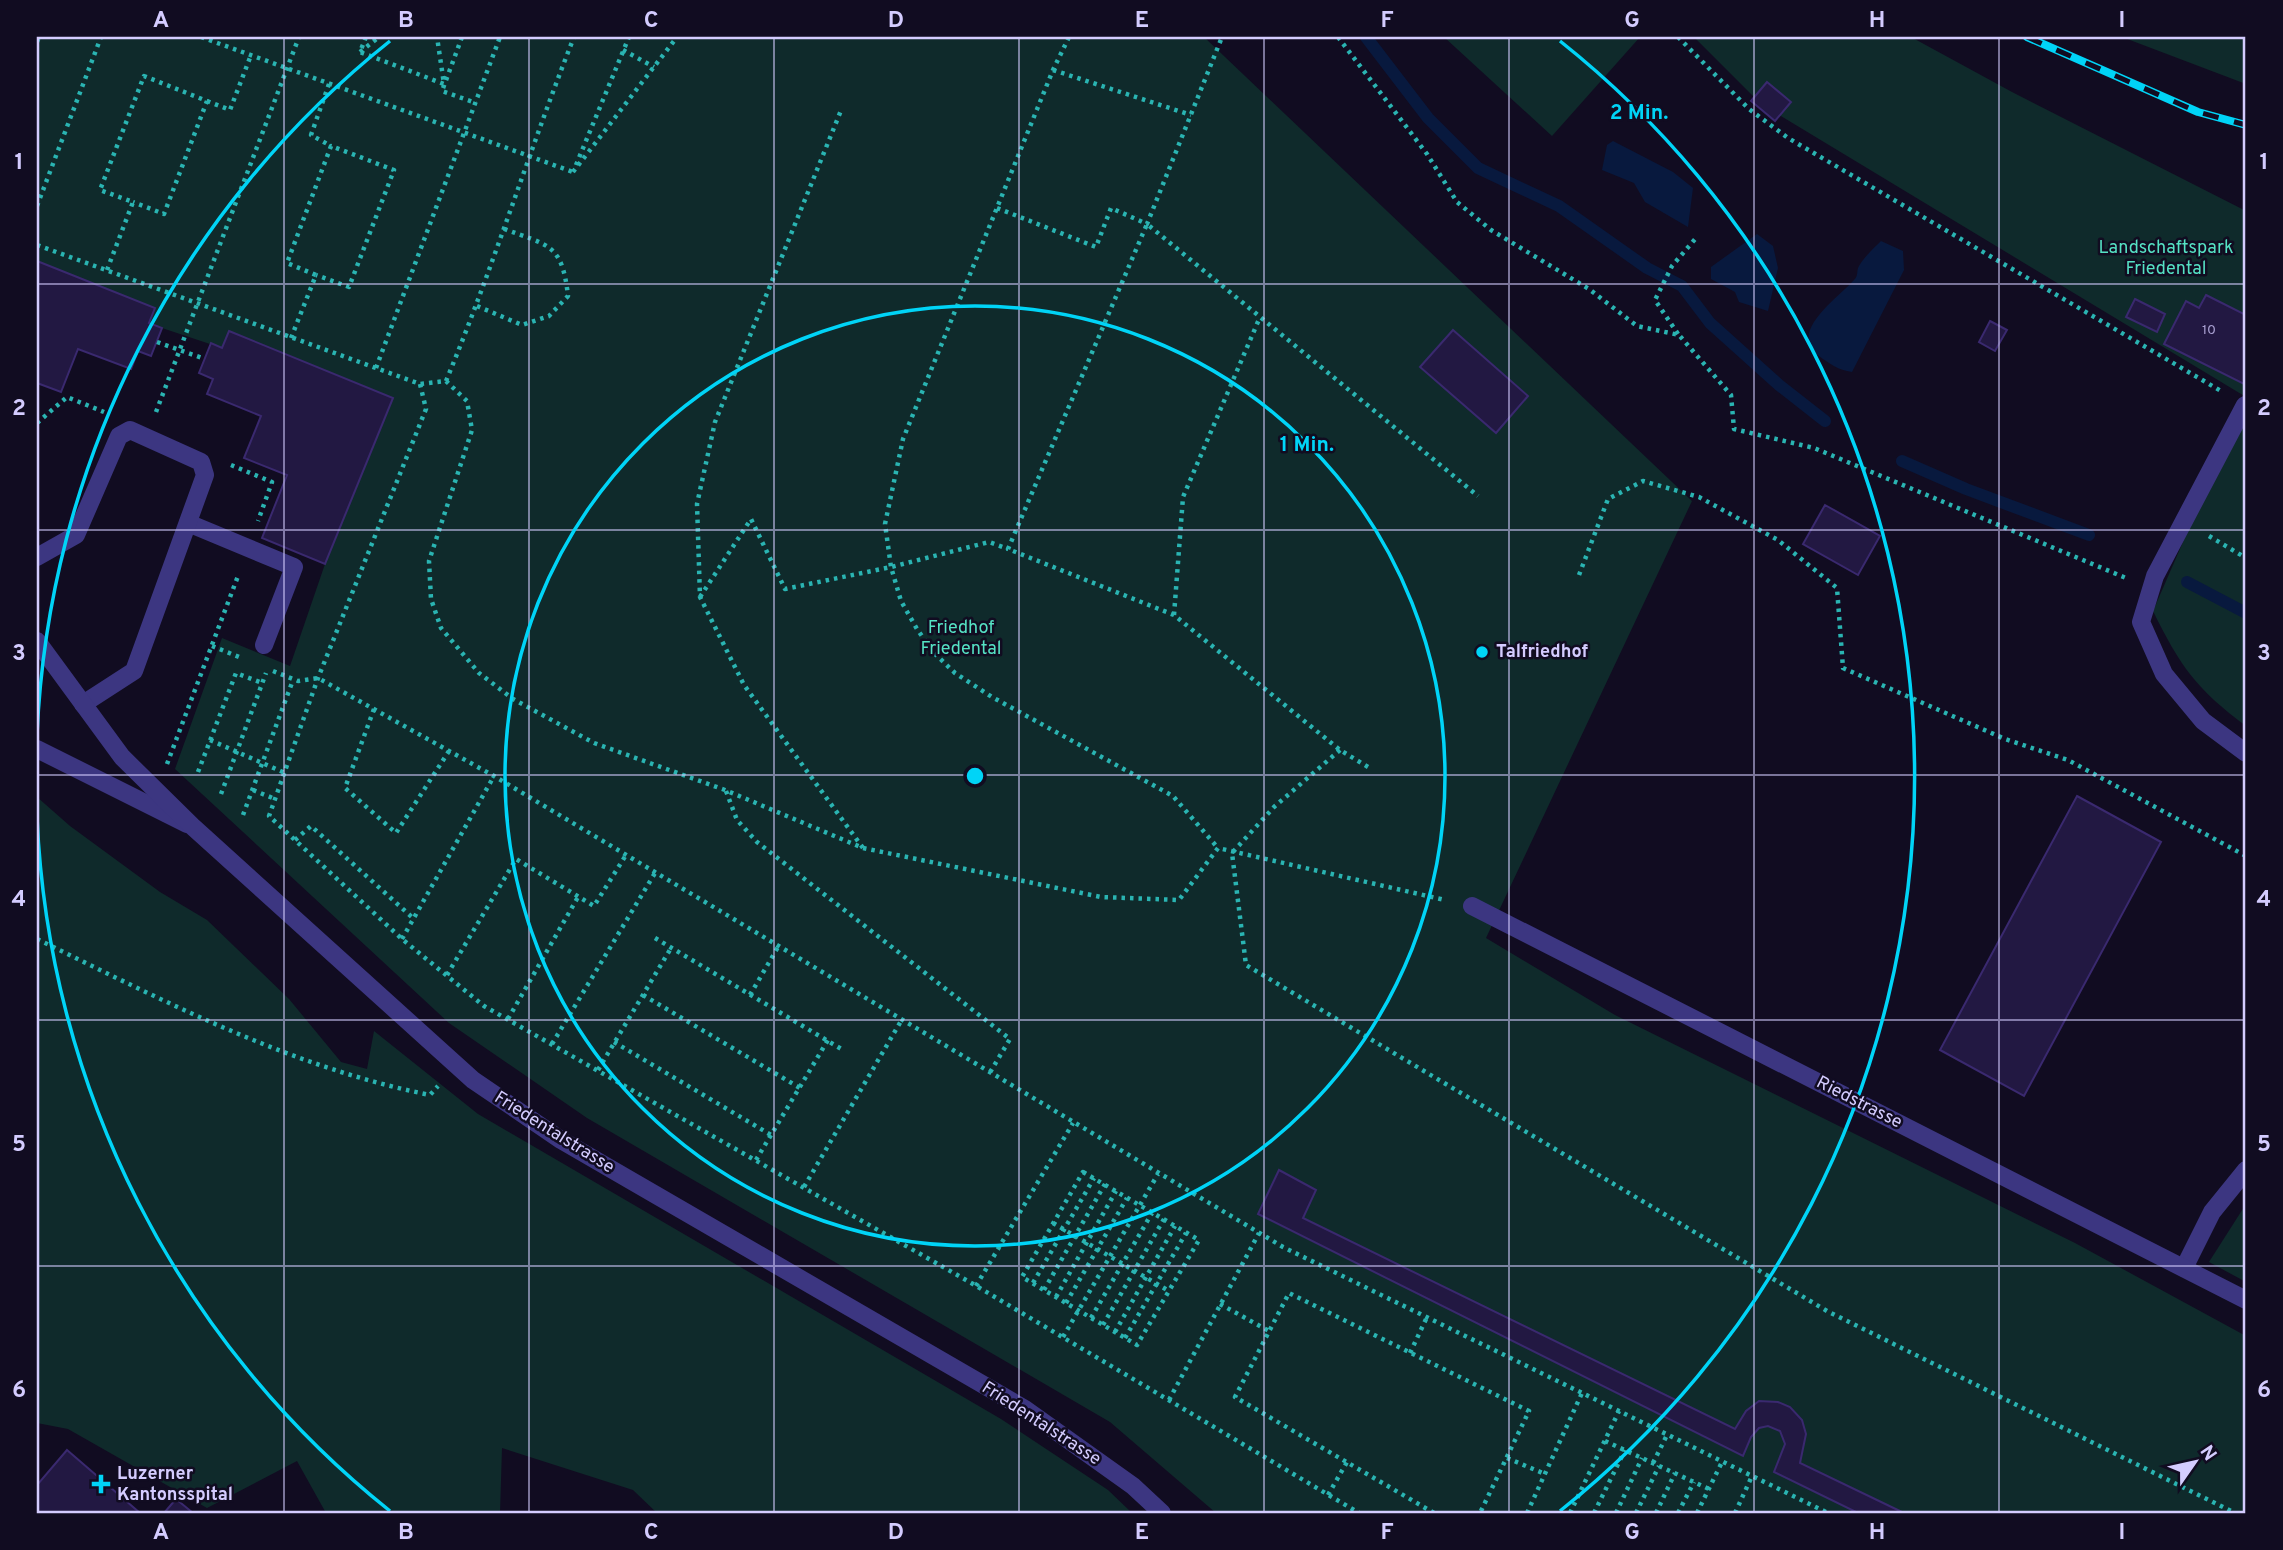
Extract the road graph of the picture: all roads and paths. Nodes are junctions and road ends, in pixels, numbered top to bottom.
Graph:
1 (39, 37) edge
2 (101, 37) edge
3 (201, 37) edge
4 (299, 37) edge
5 (366, 37) edge
6 (379, 37) edge
7 (437, 37) edge
8 (462, 37) edge
9 (500, 37) edge
10 (574, 37) edge
11 (629, 37) edge
12 (677, 37) edge
13 (1069, 37) edge
14 (1222, 37) edge
15 (1338, 37) edge
16 (1678, 37) edge
17 (37, 42) edge
18 (623, 50) junction
19 (360, 52) junction
20 (251, 55) junction
21 (654, 67) junction
22 (287, 68) junction
23 (1053, 70) junction
24 (329, 84) junction
25 (444, 84) junction
26 (208, 101) junction
27 (476, 103) junction
28 (842, 108) dead end
29 (1191, 115) junction
30 (464, 133) junction
31 (331, 146) junction
32 (527, 155) junction
33 (573, 172) junction
34 (133, 202) junction
35 (37, 206) edge
36 (997, 208) junction
37 (1147, 224) junction
38 (502, 228) junction
39 (1696, 238) dead end
40 (37, 245) edge
41 (107, 270) junction
42 (316, 275) junction
43 (196, 304) junction
44 (477, 306) junction
45 (1260, 317) junction
46 (1678, 335) junction
47 (291, 338) junction
48 (157, 342) dead end
49 (180, 350) junction
50 (205, 359) dead end
51 (376, 368) junction
52 (446, 381) junction
53 (420, 383) junction
54 (2245, 404) edge
55 (37, 423) edge
56 (148, 434) junction
57 (223, 461) dead end
58 (1478, 496) dead end
59 (2184, 522) junction
60 (188, 523) junction
61 (248, 548) junction
62 (1008, 549) junction
63 (37, 557) edge
64 (2246, 558) edge
65 (891, 567) junction
66 (1579, 575) dead end
67 (2150, 590) junction
68 (700, 597) junction
69 (1174, 615) junction
70 (37, 641) edge
71 (264, 645) dead end
72 (318, 678) junction
73 (293, 680) junction
74 (262, 683) junction
75 (83, 704) junction
76 (374, 709) junction
77 (210, 740) junction
78 (37, 749) edge
79 (1340, 750) junction
80 (449, 751) junction
81 (235, 752) junction
82 (2246, 753) edge
83 (263, 764) junction
84 (1368, 767) dead end
85 (198, 772) dead end
86 (285, 773) junction
87 (163, 774) dead end
88 (494, 776) junction
89 (253, 790) junction
90 (725, 790) junction
91 (221, 794) dead end
92 (275, 799) junction
93 (243, 816) dead end
94 (192, 826) junction
95 (295, 840) junction
96 (863, 848) junction
97 (1218, 848) junction
98 (1232, 853) junction
99 (626, 855) junction
100 (2246, 856) edge
101 (655, 873) junction
102 (578, 897) junction
103 (1472, 906) joint
104 (414, 919) junction
105 (654, 938) dead end
106 (37, 939) edge
107 (402, 939) junction
108 (778, 947) junction
109 (671, 948) junction
110 (447, 975) junction
111 (643, 995) junction
112 (750, 995) junction
113 (508, 1019) junction
114 (901, 1021) junction
115 (828, 1040) junction
116 (614, 1042) junction
117 (552, 1045) junction
118 (843, 1050) dead end
119 (458, 1067) junction
120 (598, 1070) junction
121 (989, 1074) junction
122 (800, 1088) junction
123 (1073, 1123) junction
124 (771, 1135) junction
125 (756, 1160) junction
126 (2246, 1170) edge
127 (1158, 1174) junction
128 (1094, 1178) junction
129 (1105, 1184) junction
130 (804, 1187) junction
131 (1115, 1191) junction
132 (1127, 1198) junction
133 (1140, 1205) junction
134 (1152, 1213) junction
135 (1164, 1219) junction
136 (1053, 1223) junction
137 (1175, 1226) junction
138 (1064, 1230) junction
139 (1186, 1233) junction
140 (1259, 1233) junction
141 (1074, 1236) junction
142 (1086, 1244) junction
143 (1097, 1250) junction
144 (1109, 1258) junction
145 (1123, 1265) junction
146 (2184, 1268) junction
147 (1133, 1271) junction
148 (1145, 1278) junction
149 (1033, 1283) junction
150 (1156, 1284) junction
151 (976, 1286) junction
152 (1044, 1290) junction
153 (1169, 1291) junction
154 (1056, 1297) junction
155 (2246, 1300) edge
156 (1066, 1303) junction
157 (1220, 1304) junction
158 (1079, 1311) junction
159 (1427, 1317) junction
160 (1091, 1318) junction
161 (1102, 1325) junction
162 (1269, 1331) junction
163 (1115, 1332) junction
164 (1063, 1337) junction
165 (1125, 1338) junction
166 (1410, 1353) junction
167 (1582, 1393) junction
168 (1169, 1400) junction
169 (1619, 1411) junction
170 (1667, 1435) junction
171 (1605, 1441) junction
172 (1625, 1450) junction
173 (1507, 1458) junction
174 (1642, 1458) junction
175 (1346, 1462) junction
176 (1722, 1462) junction
177 (1656, 1464) junction
178 (1675, 1473) junction
179 (1545, 1474) junction
180 (1752, 1476) junction
181 (1694, 1482) junction
182 (1709, 1489) junction
183 (1328, 1495) junction
184 (1162, 1513) edge
185 (1359, 1513) edge
186 (1434, 1513) edge
187 (1480, 1513) edge
188 (1527, 1513) edge
189 (1570, 1513) edge
190 (1594, 1513) edge
191 (1616, 1513) edge
192 (1636, 1513) edge
193 (1656, 1513) edge
194 (1678, 1513) edge
195 (1697, 1513) edge
196 (1735, 1513) edge
197 (1828, 1513) edge
198 (2235, 1513) edge

1 - 17 path
2 - 35 path
3 - 20 path
4 - 22 path
5 - 19 path
6 - 19 path
7 - 25 path
8 - 25 path
9 - 27 path
10 - 32 path
11 - 18 path
12 - 21 path
13 - 23 path
14 - 29 path
15 - 46 path
16 - 54 path
18 - 21 path
18 - 33 path
19 - 25 path
20 - 22 path
20 - 26 path
21 - 33 path
22 - 24 path
22 - 43 path
23 - 29 path
23 - 36 path
24 - 30 path
24 - 31 path
25 - 27 path
26 - 34 path
26 - 34 path
27 - 30 path
28 - 68 path
29 - 37 path
30 - 32 path
30 - 51 path
31 - 42 path
31 - 42 path
32 - 33 path
32 - 38 path
34 - 41 path
36 - 37 path
36 - 65 path
37 - 45 path
37 - 62 path
38 - 44 path
38 - 44 path
39 - 46 path
40 - 41 path
41 - 43 path
42 - 47 path
43 - 47 path
43 - 49 path
44 - 52 path
45 - 58 path
45 - 69 path
46 - 67 path
47 - 51 path
48 - 49 path
49 - 50 path
49 - 56 path
51 - 53 path
52 - 53 path
52 - 90 path
53 - 72 path
54 - 59 street
55 - 56 path
56 - 60 street
56 - 63 street
57 - 61 path
59 - 64 path
59 - 67 street
60 - 61 street
60 - 75 street
61 - 71 street
61 - 87 path
62 - 65 path
62 - 69 path
65 - 68 path
65 - 97 path
66 - 100 path
67 - 82 street
68 - 96 path
69 - 79 path
70 - 75 street, Friedentalstrasse
72 - 73 path
72 - 76 path
72 - 86 path
73 - 74 path
73 - 83 path
74 - 77 path
74 - 81 path
75 - 94 street, Friedentalstrasse
76 - 80 path
76 - 80 path
77 - 81 path
77 - 85 path
78 - 94 street
79 - 84 path
79 - 98 path
80 - 88 path
81 - 83 path
81 - 91 path
83 - 86 path
83 - 89 path
86 - 92 path
88 - 99 path
88 - 104 path
89 - 92 path
89 - 93 path
90 - 96 path
90 - 121 path
92 - 95 path
94 - 119 street, Friedentalstrasse
95 - 104 path
95 - 107 path
96 - 97 path
97 - 98 path
98 - 103 path
98 - 198 path
99 - 101 path
99 - 102 path
101 - 108 path
101 - 117 path
102 - 110 path
102 - 113 path
103 - 146 street, Riedstrasse
104 - 107 path
105 - 109 path
106 - 119 path
107 - 110 path
108 - 112 path
108 - 114 path
109 - 111 path
109 - 112 path
110 - 113 path
111 - 116 path
111 - 122 path
112 - 115 path
113 - 117 path
114 - 121 path
114 - 130 path
115 - 118 path
115 - 122 path
116 - 120 path
116 - 124 path
117 - 120 path
119 - 184 street, Friedentalstrasse
120 - 125 path
121 - 123 path
122 - 124 path
123 - 127 path
123 - 151 path
124 - 125 path
125 - 130 path
126 - 146 street
127 - 133 path
127 - 140 path
128 - 129 path
128 - 136 path
128 - 138 path
129 - 131 path
129 - 141 path
130 - 151 path
131 - 132 path
131 - 142 path
132 - 133 path
132 - 143 path
133 - 134 path
133 - 144 path
134 - 135 path
134 - 145 path
135 - 137 path
135 - 147 path
136 - 138 path
136 - 149 path
137 - 139 path
137 - 148 path
138 - 141 path
138 - 149 path
139 - 150 path
139 - 153 path
140 - 157 path
140 - 159 path
141 - 142 path
141 - 152 path
142 - 143 path
142 - 154 path
143 - 144 path
143 - 156 path
144 - 145 path
144 - 158 path
145 - 147 path
145 - 160 path
146 - 155 street, Riedstrasse
147 - 148 path
147 - 161 path
148 - 150 path
148 - 163 path
149 - 152 path
150 - 153 path
150 - 165 path
151 - 164 path
152 - 154 path
153 - 165 path
154 - 156 path
156 - 158 path
157 - 162 path
157 - 168 path
158 - 160 path
158 - 164 path
159 - 166 path
159 - 167 path
160 - 161 path
161 - 163 path
162 - 166 path
162 - 175 path
163 - 165 path
164 - 168 path
166 - 173 path
167 - 169 path
167 - 179 path
168 - 183 path
169 - 170 path
169 - 171 path
170 - 176 path
170 - 177 path
171 - 172 path
171 - 189 path
172 - 174 path
172 - 190 path
173 - 179 path
173 - 187 path
174 - 177 path
174 - 191 path
175 - 183 path
175 - 186 path
176 - 180 path
176 - 182 path
177 - 178 path
177 - 192 path
178 - 181 path
178 - 193 path
179 - 188 path
180 - 196 path
180 - 197 path
181 - 182 path
181 - 194 path
182 - 195 path
183 - 185 path

